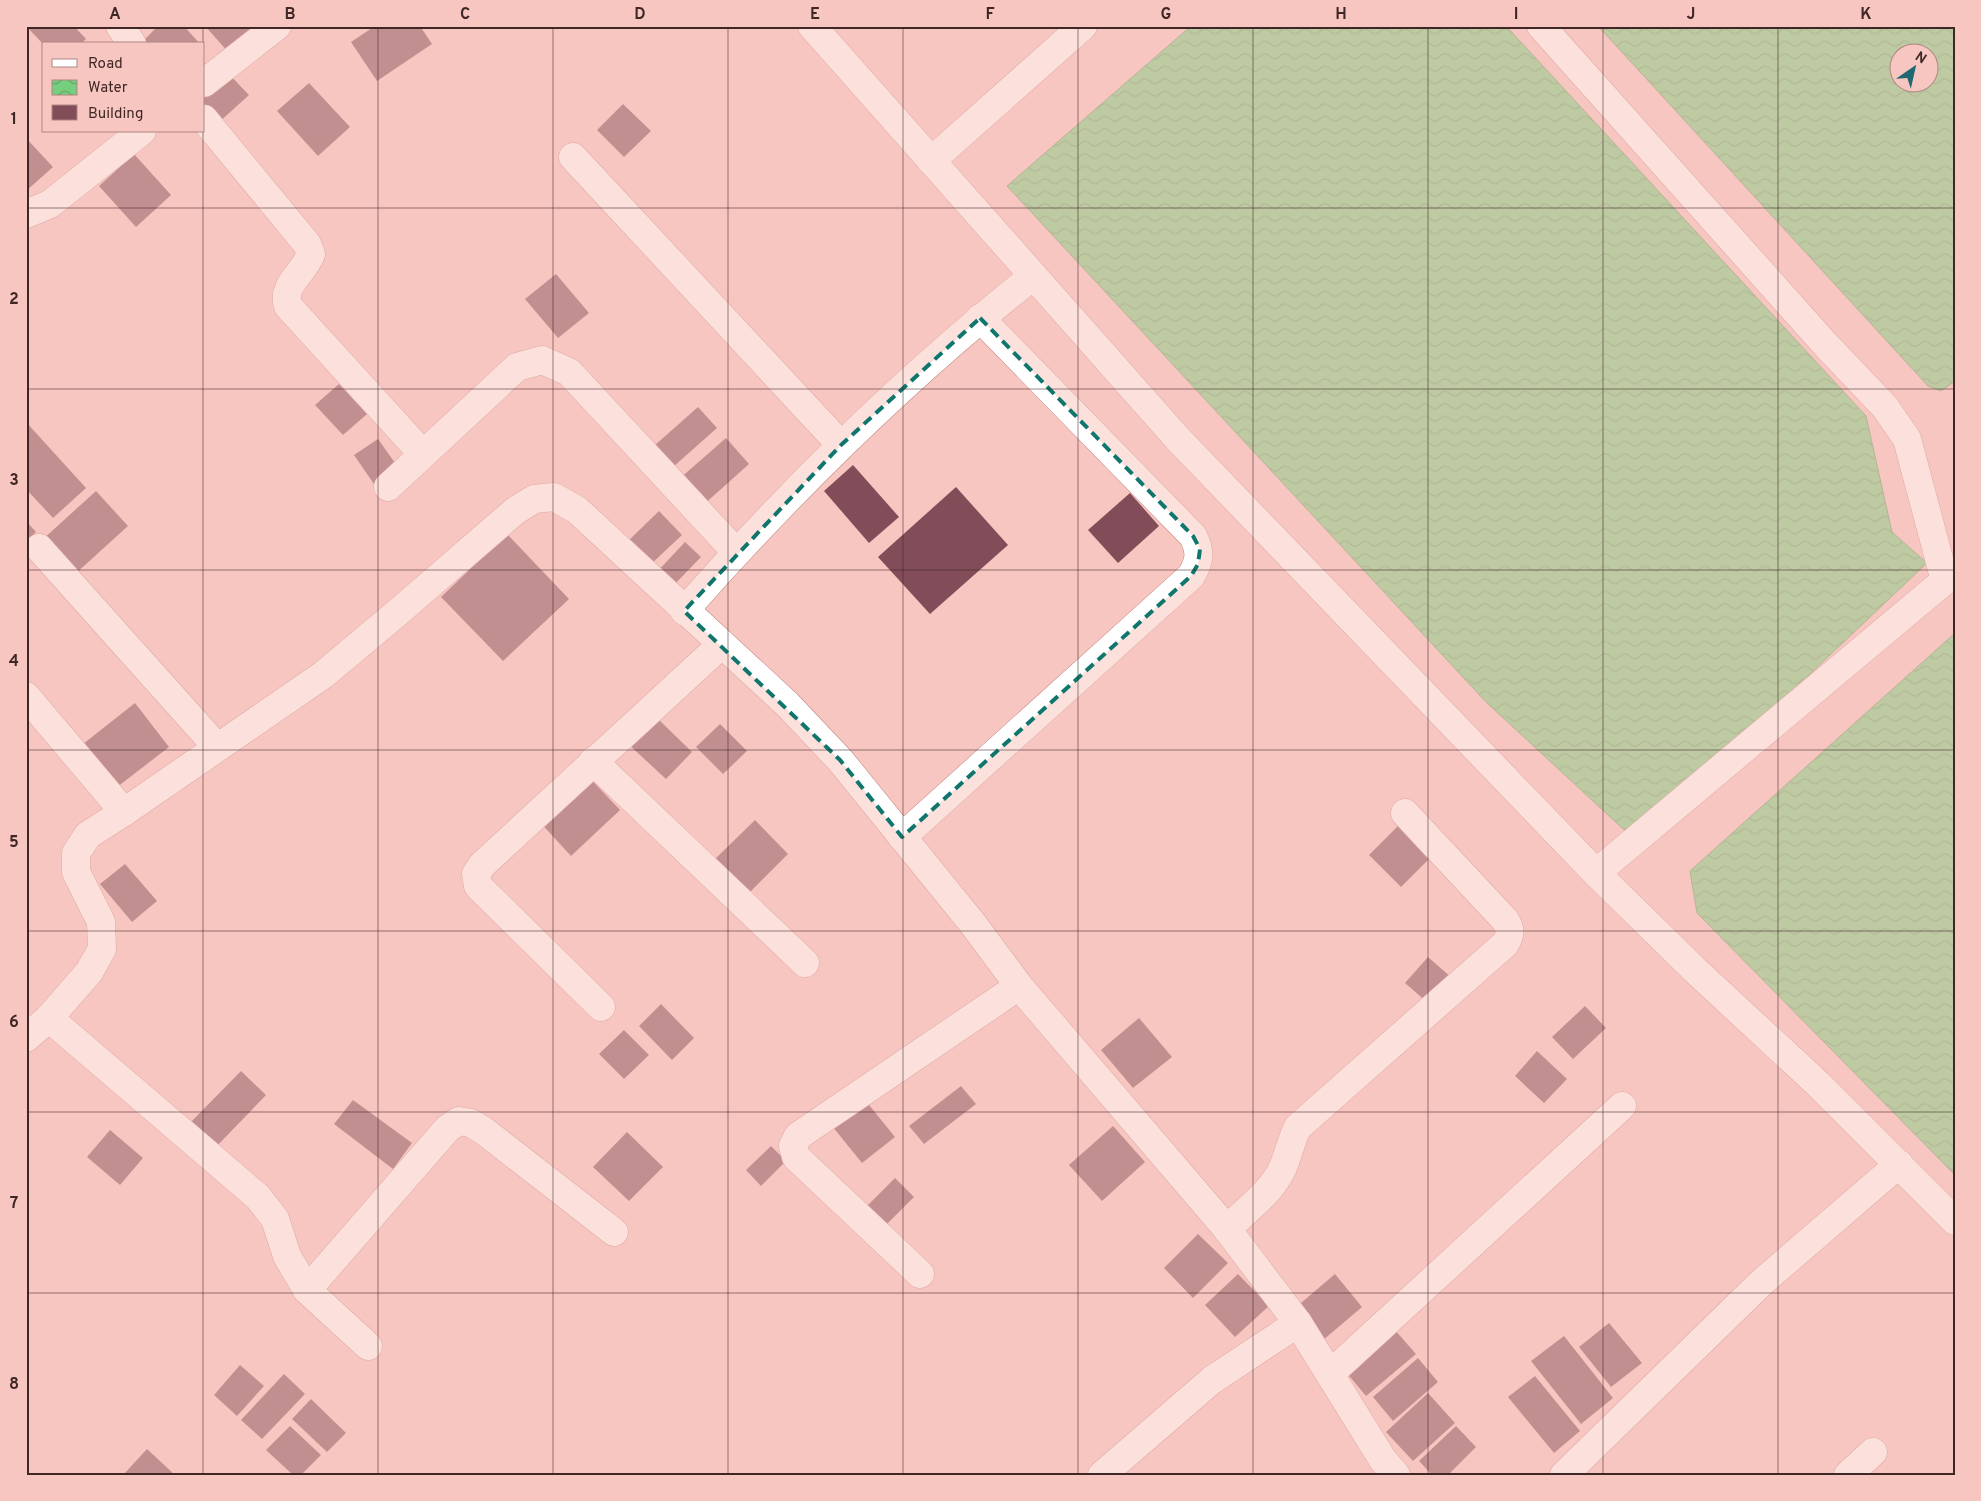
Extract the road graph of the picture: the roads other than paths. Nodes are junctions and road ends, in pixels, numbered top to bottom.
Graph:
1 (120, 26) edge
2 (277, 26) edge
3 (812, 26) edge
4 (1083, 26) edge
5 (1541, 26) edge
6 (131, 42) edge
7 (205, 82) edge
8 (205, 120) edge
9 (141, 132) edge
10 (573, 157) dead end
11 (931, 161) junction
12 (26, 214) edge
13 (1032, 276) junction
14 (980, 318) junction
15 (841, 444) junction
16 (422, 453) junction
17 (388, 487) dead end
18 (40, 548) dead end
19 (736, 552) junction
20 (1950, 577) edge
21 (684, 611) junction
22 (722, 644) junction
23 (26, 696) edge
24 (217, 747) junction
25 (593, 762) junction
26 (124, 812) junction
27 (1405, 813) dead end
28 (902, 837) junction
29 (1596, 873) junction
30 (805, 963) dead end
31 (1019, 986) junction
32 (601, 1007) dead end
33 (49, 1018) junction
34 (26, 1038) edge
35 (1622, 1106) dead end
36 (1898, 1164) junction
37 (1955, 1221) edge
38 (1227, 1229) junction
39 (614, 1232) dead end
40 (920, 1274) dead end
41 (308, 1290) junction
42 (1298, 1323) junction
43 (368, 1346) dead end
44 (1330, 1374) junction
45 (1873, 1452) dead end
46 (1102, 1475) edge
47 (1396, 1475) edge
48 (1564, 1475) edge
49 (1848, 1475) edge

1 - 6 street
2 - 7 street
3 - 11 street
4 - 11 street
5 - 20 street
8 - 16 street
9 - 12 street
10 - 15 street
11 - 13 street
13 - 14 street
13 - 29 street
14 - 15 street
14 - 28 street
15 - 19 street
16 - 17 street
16 - 19 street
18 - 24 street
19 - 21 street
20 - 29 street
21 - 22 street
21 - 24 street
22 - 25 street
22 - 28 street
23 - 26 street
24 - 26 street
25 - 30 street
25 - 32 street
26 - 33 street
27 - 38 street
28 - 31 street
29 - 36 street
31 - 38 street
31 - 40 street
33 - 34 street
33 - 41 street
35 - 44 street
36 - 37 street
36 - 48 street
38 - 42 street
39 - 41 street
41 - 43 street
42 - 44 street
42 - 46 street
44 - 47 street
45 - 49 street

